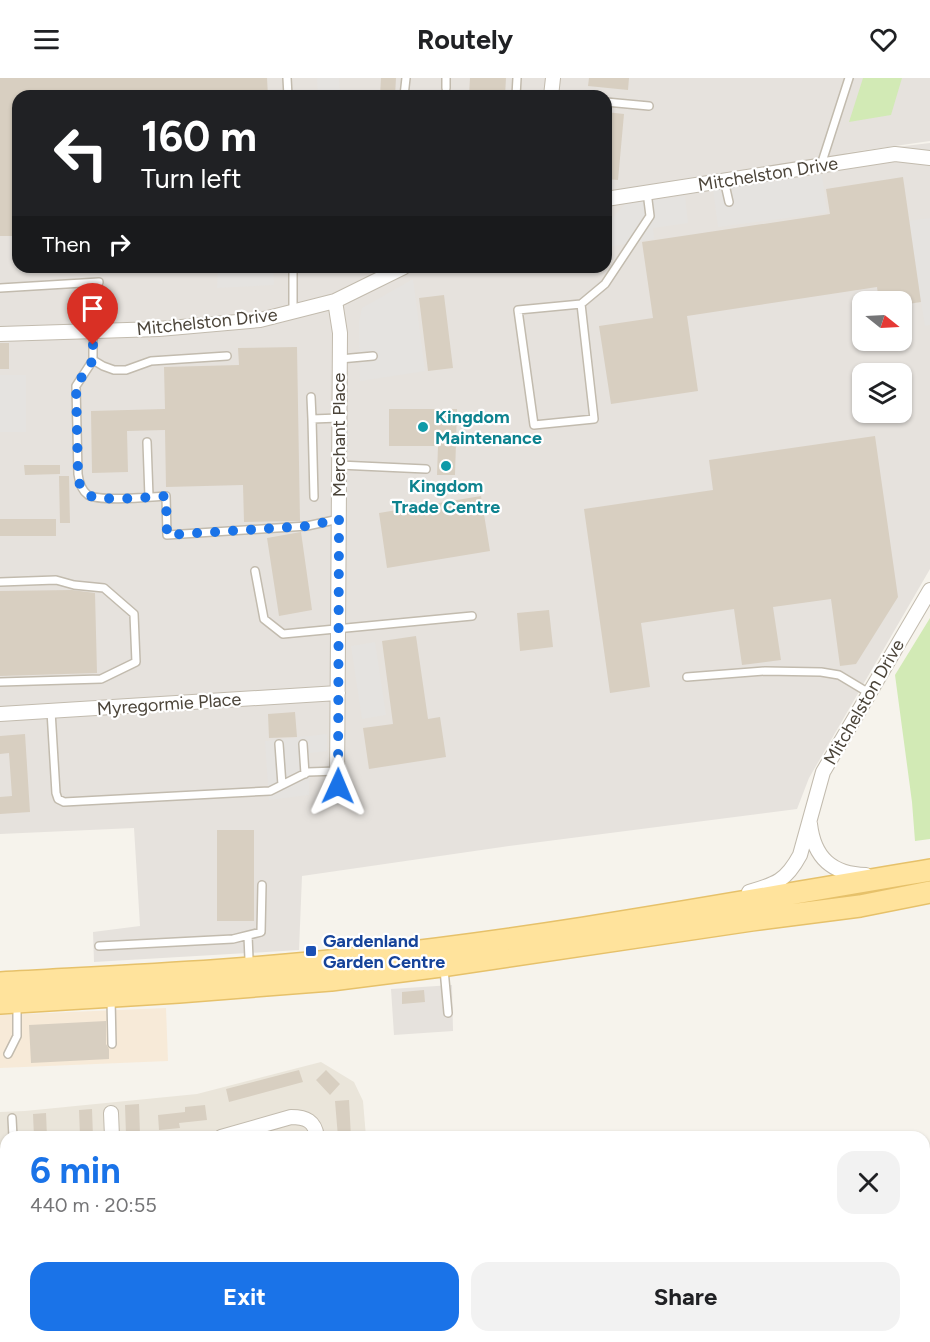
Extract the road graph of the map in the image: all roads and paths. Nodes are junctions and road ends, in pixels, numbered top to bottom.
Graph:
1 (446, 78) edge
2 (849, 78) edge
3 (446, 88) dead end
4 (612, 103) edge
5 (649, 106) dead end
6 (930, 158) edge
7 (822, 165) junction
8 (724, 180) junction
9 (647, 192) junction
10 (612, 198) edge
11 (729, 202) dead end
12 (292, 273) edge
13 (392, 273) edge
14 (99, 282) dead end
15 (0, 288) edge
16 (335, 301) junction
17 (581, 304) junction
18 (293, 312) junction
19 (93, 331) junction
20 (0, 334) edge
21 (226, 356) dead end
22 (373, 356) dead end
23 (340, 359) junction
24 (93, 360) junction
25 (311, 397) dead end
26 (339, 418) junction
27 (312, 419) junction
28 (147, 442) dead end
29 (339, 465) junction
30 (426, 469) dead end
31 (149, 497) junction
32 (314, 497) dead end
33 (339, 519) junction
34 (255, 571) dead end
35 (0, 582) edge
36 (930, 590) edge
37 (472, 616) dead end
38 (338, 630) junction
39 (687, 676) dead end
40 (0, 681) edge
41 (338, 693) junction
42 (869, 693) junction
43 (51, 711) junction
44 (0, 714) edge
45 (279, 744) dead end
46 (303, 744) dead end
47 (338, 771) junction
48 (305, 774) junction
49 (282, 785) junction
50 (338, 786) dead end
51 (810, 818) junction
52 (930, 869) edge
53 (262, 885) dead end
54 (930, 892) edge
55 (692, 910) junction
56 (248, 936) junction
57 (99, 946) dead end
58 (255, 961) junction
59 (444, 966) junction
60 (0, 983) edge
61 (111, 996) junction
62 (8, 1002) edge
63 (448, 1013) dead end
64 (112, 1044) dead end
65 (8, 1054) dead end
66 (111, 1113) dead end
67 (12, 1118) dead end
68 (13, 1131) edge
69 (112, 1131) edge
70 (242, 1131) edge
71 (316, 1131) edge

1 - 3 lane
2 - 7 lane
4 - 5 lane
6 - 7 street, Mitchelston Drive
7 - 8 street, Mitchelston Drive
8 - 9 street, Mitchelston Drive
8 - 11 lane
9 - 10 street, Mitchelston Drive
9 - 17 lane
12 - 18 lane
13 - 16 street, Mitchelston Drive
14 - 15 lane
16 - 18 street, Mitchelston Drive
16 - 23 street, Merchant Place
17 - 17 lane
18 - 19 street, Mitchelston Drive
19 - 20 street, Mitchelston Drive
19 - 24 lane
21 - 24 lane
22 - 23 lane
23 - 26 street, Merchant Place
24 - 31 lane
25 - 27 lane
26 - 27 lane
26 - 29 street, Merchant Place
27 - 32 lane
28 - 31 lane
29 - 30 lane
29 - 33 street, Merchant Place
31 - 33 lane
33 - 38 street, Merchant Place
34 - 38 lane
35 - 40 lane
36 - 42 street, Mitchelston Drive
37 - 38 lane
38 - 41 street, Merchant Place
39 - 42 lane
41 - 43 street, Myregormie Place
41 - 47 street, Merchant Place
42 - 51 street, Mitchelston Drive
43 - 44 street, Myregormie Place
43 - 49 lane
45 - 49 lane
46 - 48 lane
47 - 48 lane
47 - 50 street, Merchant Place
48 - 49 lane
51 - 52 street
51 - 55 street, Mitchelston Drive
52 - 55 main road
53 - 56 lane
54 - 59 main road
55 - 58 main road
56 - 57 lane
56 - 58 lane
58 - 60 main road
59 - 61 main road
59 - 63 lane
61 - 62 main road
61 - 64 lane
62 - 65 lane
66 - 69 street
67 - 68 lane
70 - 71 street

